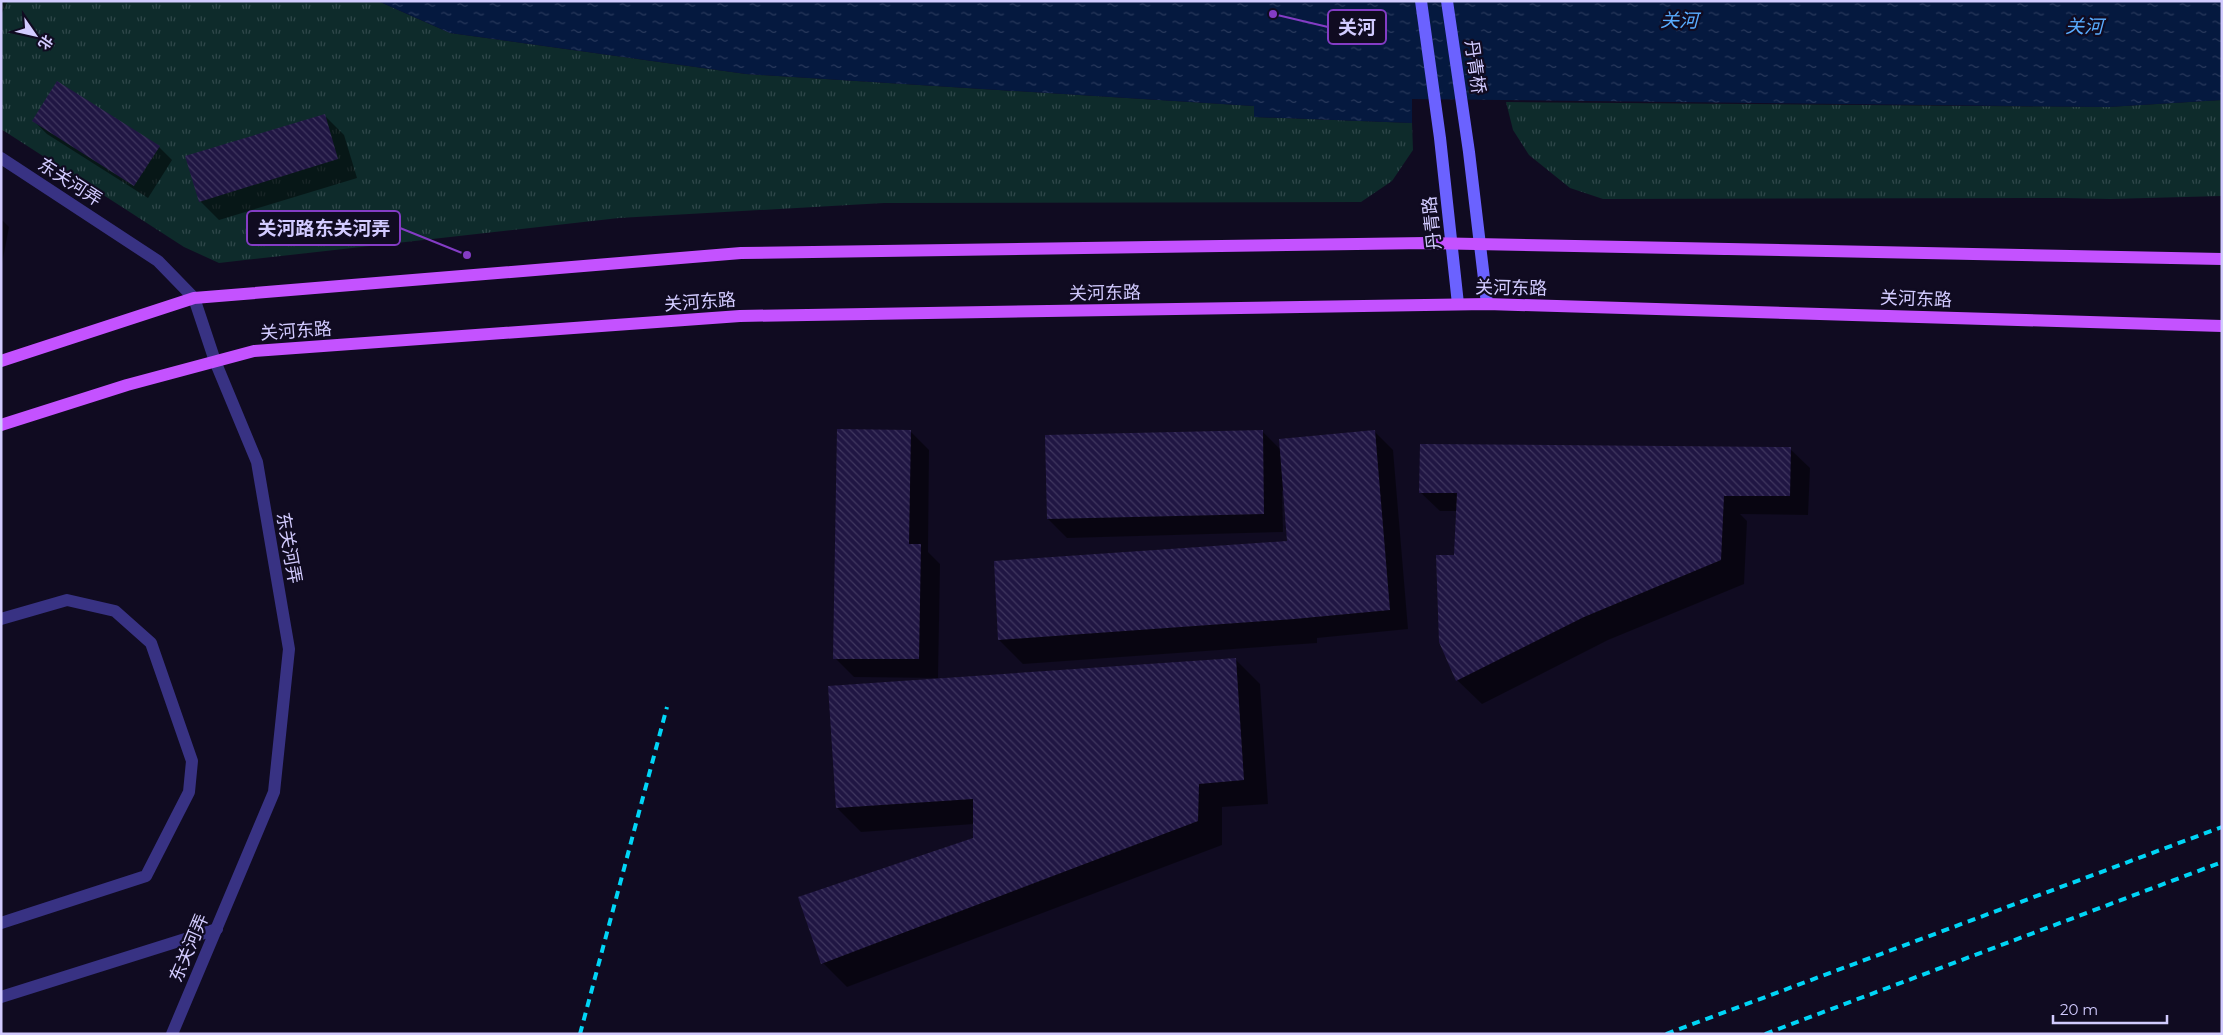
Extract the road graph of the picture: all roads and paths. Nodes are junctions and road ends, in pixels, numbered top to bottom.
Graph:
1 (1421, 1) edge
2 (1447, 1) edge
3 (1, 158) edge
4 (1452, 244) junction
5 (1480, 244) junction
6 (2222, 259) edge
7 (194, 298) junction
8 (1458, 304) junction
9 (1487, 304) junction
10 (2222, 326) edge
11 (1, 361) edge
12 (215, 361) junction
13 (1, 425) edge
14 (1, 619) edge
15 (1, 923) edge
16 (217, 929) junction
17 (1, 997) edge
18 (172, 1034) edge

1 - 4 street, 丹青路
2 - 5 street, 丹青桥
3 - 7 street, 东关河弄
4 - 5 main road
4 - 7 main road
4 - 8 street, 丹青路
5 - 6 main road
5 - 9 street
7 - 11 main road
7 - 12 street, 东关河弄
8 - 9 main road, 关河东路
8 - 12 main road, 关河东路
9 - 10 main road, 关河东路
12 - 13 main road, 关河东路
12 - 16 street, 东关河弄
14 - 15 street
16 - 17 street
16 - 18 street, 东关河弄

